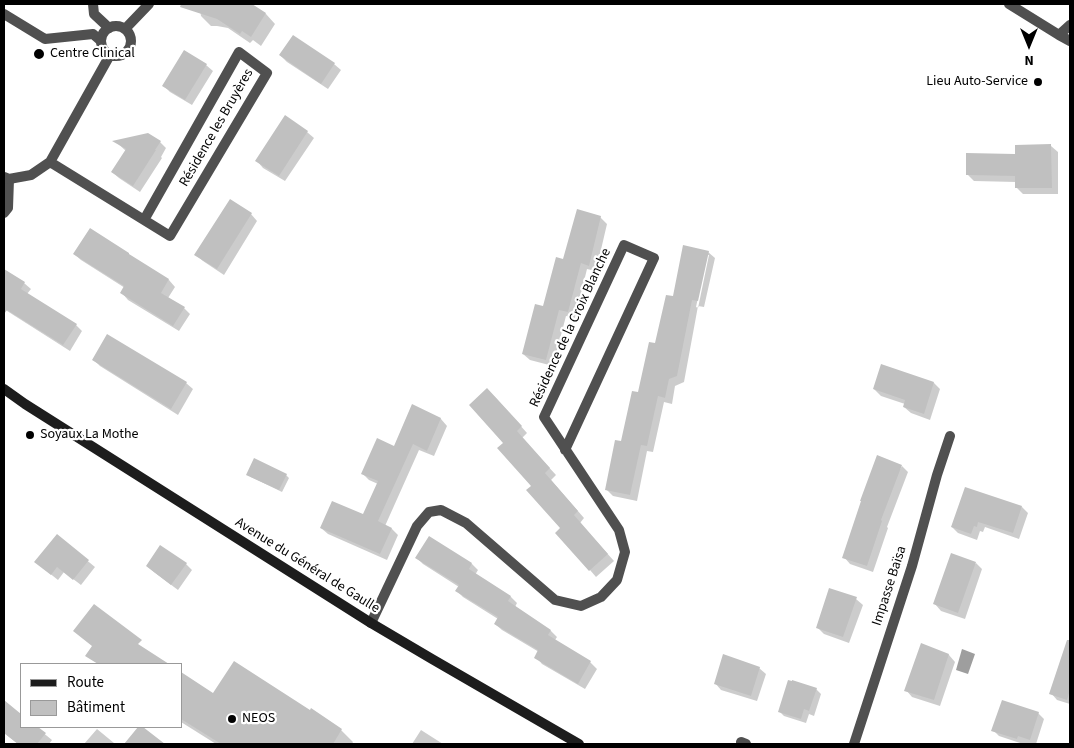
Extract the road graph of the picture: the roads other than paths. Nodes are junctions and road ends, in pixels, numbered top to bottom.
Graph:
1 (93, 4) edge
2 (149, 4) edge
3 (1009, 4) edge
4 (4, 14) edge
5 (1070, 25) edge
6 (109, 28) junction
7 (125, 29) junction
8 (1058, 35) junction
9 (101, 41) junction
10 (1070, 42) edge
11 (110, 55) junction
12 (50, 162) junction
13 (7, 178) edge
14 (4, 213) edge
15 (144, 220) junction
16 (4, 389) edge
17 (4, 394) edge
18 (24, 404) junction
19 (950, 436) dead end
20 (565, 450) junction
21 (371, 623) junction
22 (579, 744) edge
23 (854, 744) edge

1 - 6 street
2 - 7 street
3 - 8 street
4 - 9 street
5 - 8 street
6 - 7 street
6 - 9 street
7 - 11 street
8 - 10 street
9 - 11 street
11 - 12 street
12 - 13 street
12 - 15 street, Résidence les Bruyères
13 - 14 street
15 - 15 street, Résidence les Bruyères
16 - 18 main road, Avenue du Général de Gaulle
17 - 18 main road, Avenue du Général de Gaulle
18 - 21 main road, Avenue du Général de Gaulle
19 - 23 street, Impasse Baïsa
20 - 20 street, Résidence de la Croix Blanche
20 - 21 street, Résidence de la Croix Blanche
21 - 22 main road, Avenue du Général de Gaulle

